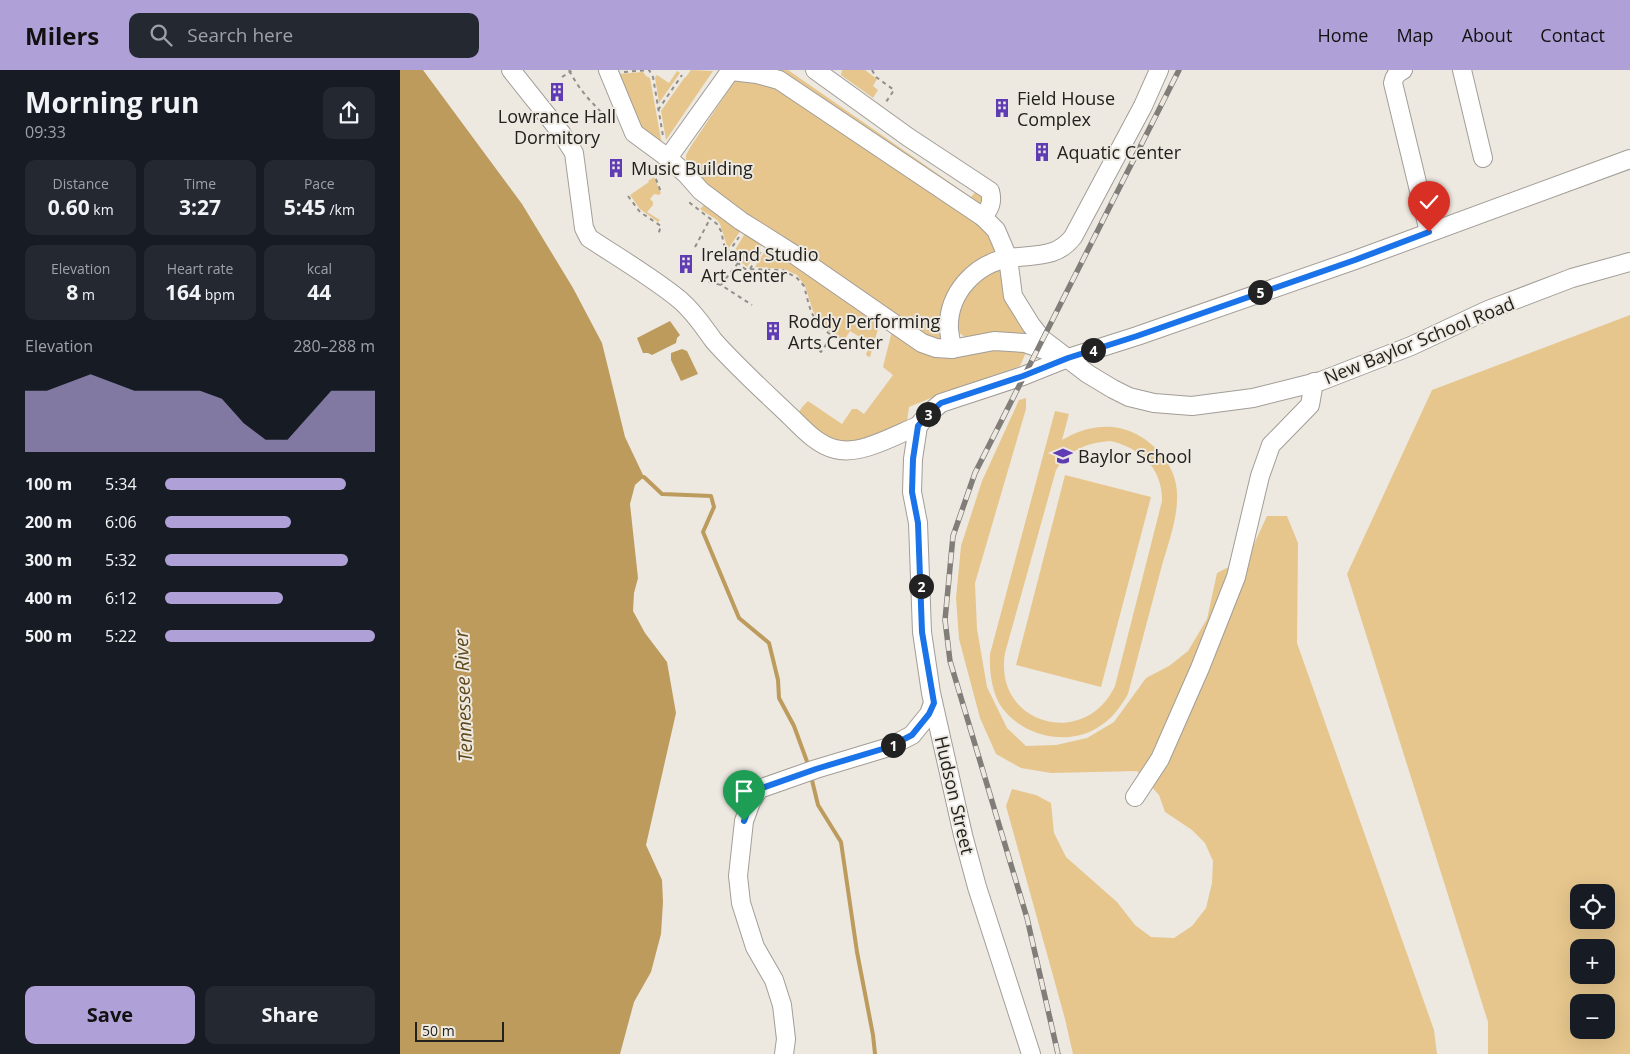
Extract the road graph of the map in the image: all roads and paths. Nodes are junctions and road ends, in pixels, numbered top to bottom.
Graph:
1 (511, 70) edge
2 (815, 70) edge
3 (872, 70) edge
4 (1159, 70) edge
5 (1402, 70) edge
6 (1462, 70) edge
7 (570, 71) edge
8 (731, 71) edge
9 (609, 72) edge
10 (682, 75) dead end
11 (773, 75) edge
12 (562, 77) dead end
13 (658, 110) junction
14 (877, 115) junction
15 (608, 122) dead end
16 (663, 136) dead end
17 (648, 157) dead end
18 (668, 158) junction
19 (1484, 158) dead end
20 (1630, 159) edge
21 (661, 192) dead end
22 (628, 196) dead end
23 (692, 197) dead end
24 (983, 216) junction
25 (710, 219) junction
26 (744, 230) dead end
27 (1429, 232) junction
28 (658, 235) dead end
29 (765, 244) dead end
30 (695, 247) dead end
31 (727, 254) junction
32 (1008, 258) junction
33 (1630, 262) edge
34 (738, 263) junction
35 (750, 269) junction
36 (701, 280) dead end
37 (722, 285) junction
38 (752, 304) dead end
39 (952, 349) junction
40 (819, 350) dead end
41 (1068, 358) junction
42 (1314, 382) junction
43 (918, 426) junction
44 (934, 703) junction
45 (1135, 797) dead end
46 (784, 1054) edge
47 (1031, 1054) edge

1 - 43 street
2 - 14 street
3 - 14 path
4 - 32 street
5 - 27 street
6 - 19 street
7 - 12 path
7 - 15 path
8 - 11 street, New Baylor School Road
8 - 18 street
9 - 13 path
9 - 18 street
10 - 13 path
11 - 24 street, New Baylor School Road
13 - 16 path
14 - 24 street
17 - 21 path
18 - 39 street
20 - 27 street
22 - 28 path
23 - 25 path
24 - 32 street, New Baylor School Road
25 - 30 path
25 - 31 path
26 - 31 path
27 - 41 street
29 - 35 path
31 - 34 path
32 - 39 street
32 - 41 street, New Baylor School Road
33 - 42 street, New Baylor School Road
34 - 35 path
34 - 37 path
35 - 40 path
36 - 37 path
37 - 38 path
39 - 41 street
41 - 42 street, New Baylor School Road
41 - 43 street
42 - 45 street
43 - 44 street, Hudson Street
44 - 46 street
44 - 47 street, Hudson Street

